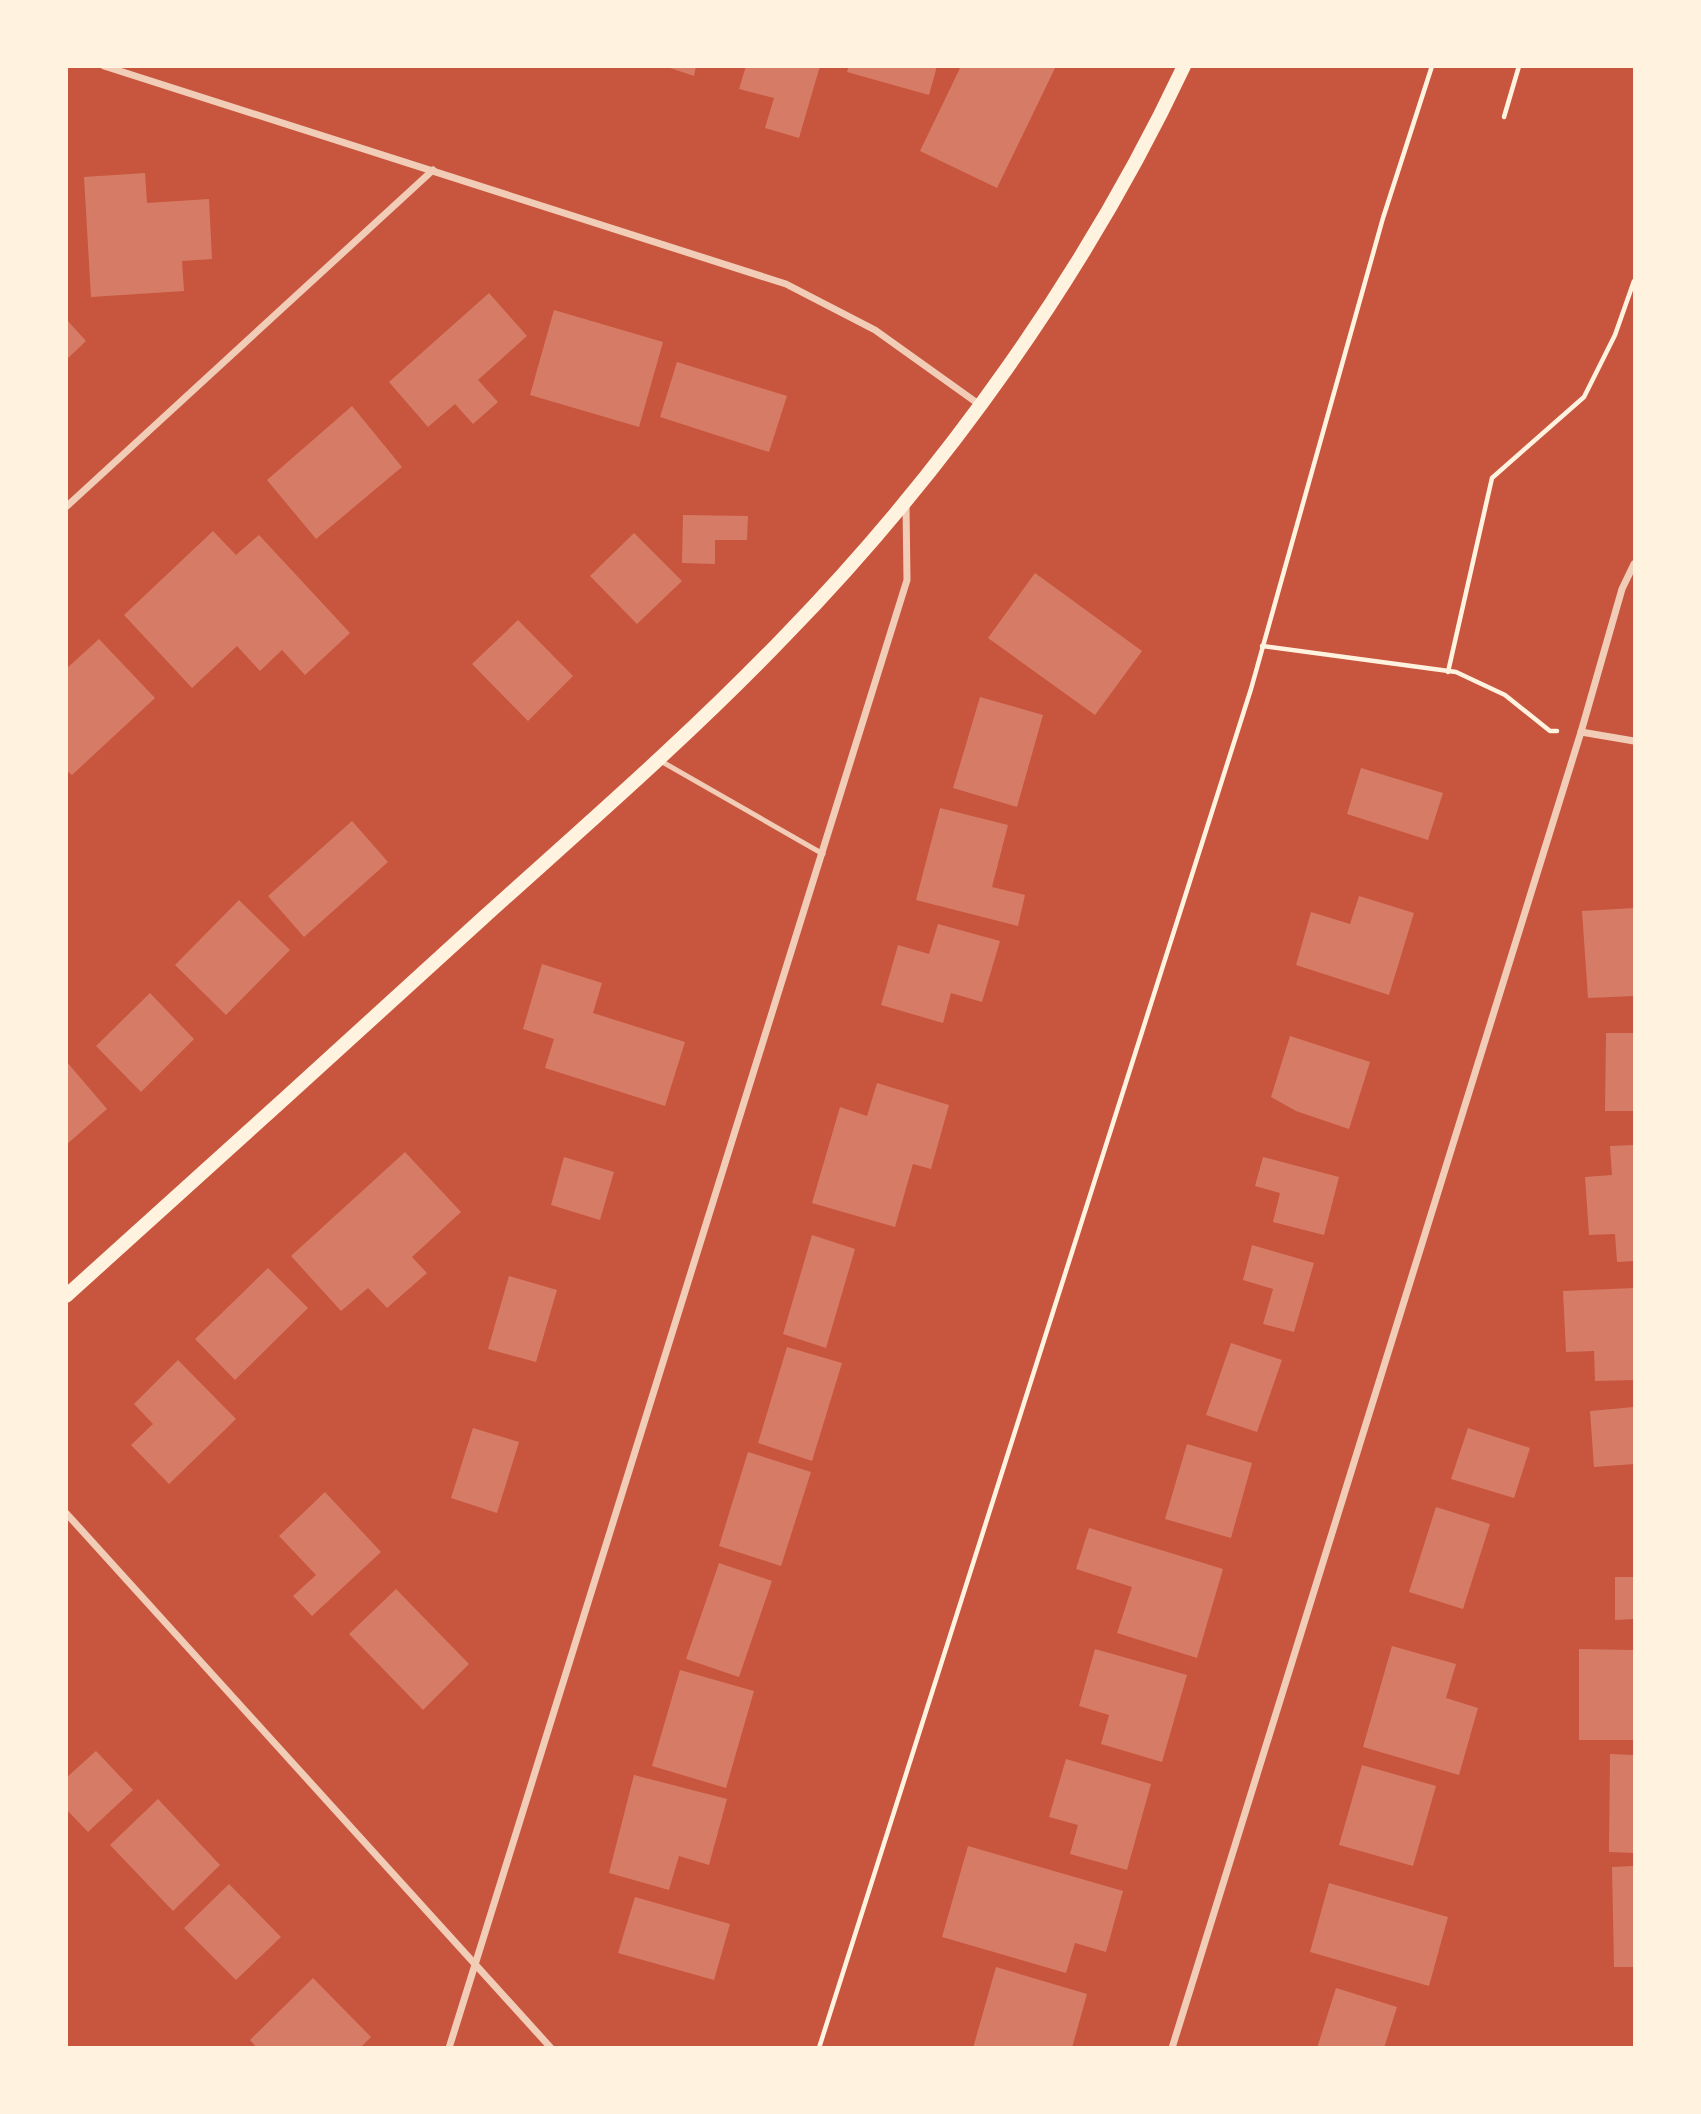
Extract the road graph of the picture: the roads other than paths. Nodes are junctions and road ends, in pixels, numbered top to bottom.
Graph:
1 (104, 66) edge
2 (1184, 66) edge
3 (433, 170) junction
4 (981, 406) junction
5 (906, 502) junction
6 (66, 507) edge
7 (1634, 564) edge
8 (1581, 732) junction
9 (1634, 741) edge
10 (658, 760) junction
11 (823, 854) junction
12 (66, 1296) edge
13 (66, 1513) edge
14 (474, 1964) junction
15 (449, 2048) edge
16 (551, 2048) edge
17 (1172, 2048) edge

1 - 3 street
2 - 4 main road
3 - 4 street
3 - 6 street
4 - 5 main road
5 - 10 main road
5 - 11 street
7 - 8 street
8 - 9 street
8 - 17 street
10 - 11 lane
10 - 12 main road
11 - 14 street
13 - 14 street
14 - 15 street
14 - 16 street

